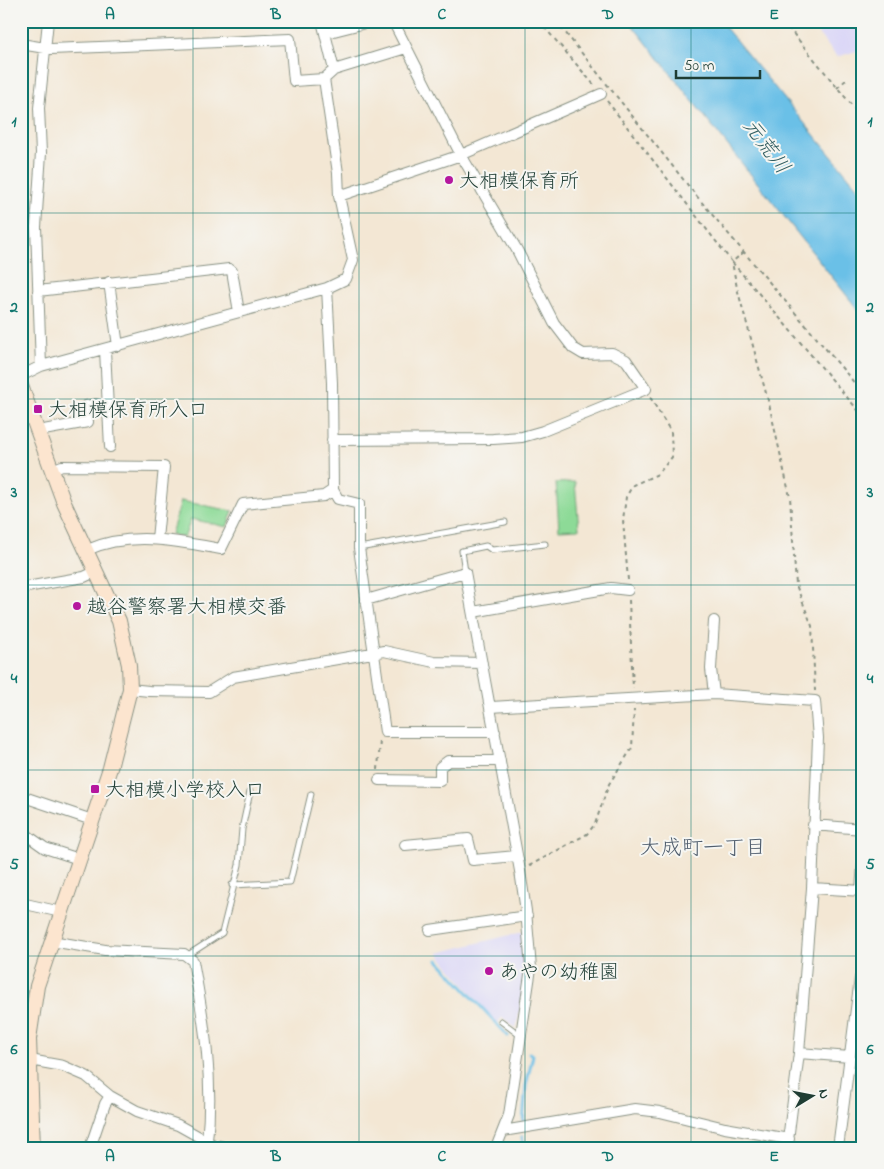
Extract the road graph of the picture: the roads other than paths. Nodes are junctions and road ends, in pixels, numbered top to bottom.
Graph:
1 (48, 21) edge
2 (322, 21) edge
3 (373, 21) edge
4 (393, 21) edge
5 (326, 33) junction
6 (21, 44) edge
7 (406, 48) junction
8 (45, 49) junction
9 (334, 70) junction
10 (324, 79) junction
11 (601, 94) road end
12 (461, 155) junction
13 (339, 196) junction
14 (109, 282) junction
15 (327, 288) junction
16 (38, 291) junction
17 (239, 312) junction
18 (118, 346) junction
19 (105, 350) junction
20 (41, 366) junction
21 (21, 376) edge
22 (23, 394) edge
23 (108, 402) junction
24 (38, 431) junction
25 (332, 440) junction
26 (110, 447) dead end
27 (52, 470) junction
28 (333, 490) junction
29 (505, 522) dead end
30 (157, 539) junction
31 (545, 544) dead end
32 (359, 548) junction
33 (88, 550) junction
34 (97, 571) junction
35 (465, 572) junction
36 (21, 588) edge
37 (628, 590) road end
38 (366, 600) junction
39 (472, 612) junction
40 (714, 621) dead end
41 (374, 652) junction
42 (482, 663) junction
43 (130, 688) junction
44 (714, 694) junction
45 (491, 707) junction
46 (495, 732) junction
47 (500, 760) junction
48 (379, 780) road end
49 (250, 792) dead end
50 (310, 794) dead end
51 (21, 796) edge
52 (92, 820) junction
53 (813, 825) junction
54 (863, 829) edge
55 (21, 831) edge
56 (405, 845) dead end
57 (517, 856) junction
58 (79, 859) junction
59 (863, 863) edge
60 (232, 885) junction
61 (812, 888) junction
62 (862, 891) edge
63 (21, 903) edge
64 (61, 912) junction
65 (527, 916) junction
66 (430, 930) dead end
67 (51, 941) junction
68 (188, 955) junction
69 (860, 978) dead end
70 (501, 1021) dead end
71 (522, 1034) junction
72 (799, 1053) junction
73 (850, 1057) junction
74 (30, 1060) junction
75 (26, 1094) edge
76 (110, 1096) junction
77 (503, 1131) junction
78 (207, 1141) junction
79 (788, 1144) edge
80 (32, 1148) edge
81 (90, 1148) edge
82 (228, 1148) edge
83 (496, 1148) edge
84 (803, 1148) edge
85 (838, 1148) edge

1 - 8 street
2 - 5 street
3 - 5 street
4 - 7 street
5 - 9 street
6 - 8 street
7 - 9 street
7 - 12 street
8 - 10 street
8 - 16 street
9 - 10 street
10 - 13 street
11 - 12 street
12 - 13 street
12 - 25 street
13 - 15 street
14 - 16 street
14 - 17 street
14 - 18 street
15 - 17 street
15 - 25 street
16 - 20 street
17 - 18 street
18 - 19 street
19 - 20 street
19 - 23 street
20 - 21 street
22 - 24 street
23 - 24 street
23 - 26 street
24 - 27 street
25 - 28 street
27 - 30 street
27 - 33 street
28 - 30 street
28 - 32 street
29 - 32 lane
30 - 33 street
31 - 35 lane
32 - 38 street
33 - 34 street
34 - 36 street
34 - 43 street
35 - 38 street
35 - 39 street
37 - 39 street
38 - 41 street
39 - 42 street
40 - 44 street
41 - 42 street
41 - 43 street
41 - 46 street
42 - 45 street
43 - 52 street
44 - 45 street
44 - 53 street
45 - 46 street
46 - 47 street
47 - 48 street
47 - 57 street
49 - 60 lane
50 - 60 lane
51 - 52 street
52 - 58 street
53 - 54 street
53 - 61 street
55 - 58 street
56 - 57 street
57 - 65 street
58 - 64 street
59 - 62 street
60 - 68 lane
61 - 62 street
61 - 72 street
63 - 64 street
64 - 67 street
65 - 66 street
65 - 71 street
67 - 68 street
67 - 74 street
68 - 78 street
69 - 73 street
70 - 71 lane
71 - 77 street
72 - 73 street
72 - 79 street
73 - 85 street
74 - 75 street
74 - 76 street
75 - 80 street
76 - 78 street
76 - 81 street
77 - 79 street
77 - 83 street
78 - 82 street
79 - 84 street

